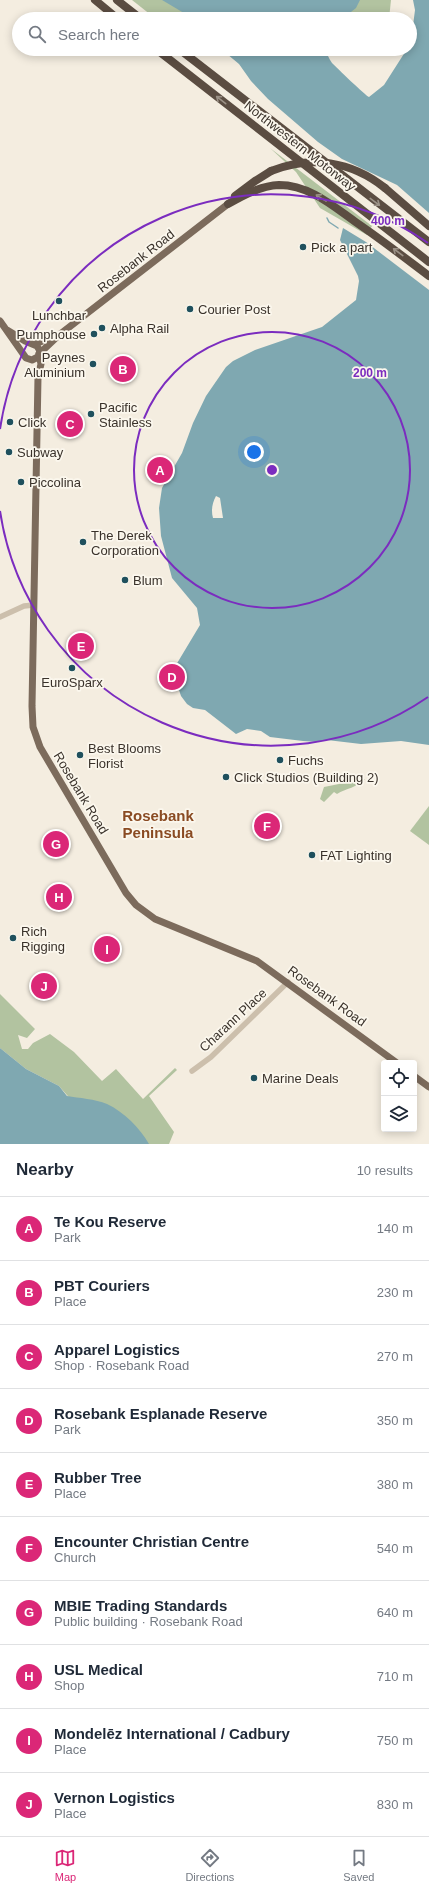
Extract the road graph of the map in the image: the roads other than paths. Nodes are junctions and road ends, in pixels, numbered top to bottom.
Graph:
1 (95, 0) edge
2 (117, 0) edge
3 (110, 12) edge
4 (132, 12) edge
5 (165, 56) edge
6 (188, 56) edge
7 (228, 204) junction
8 (429, 226) edge
9 (429, 242) edge
10 (429, 262) edge
11 (429, 276) edge
12 (0, 321) edge
13 (7, 330) junction
14 (59, 335) junction
15 (33, 344) junction
16 (23, 352) junction
17 (40, 354) junction
18 (32, 360) junction
19 (38, 377) junction
20 (34, 605) junction
21 (0, 617) edge
22 (288, 982) junction
23 (393, 1060) edge
24 (192, 1071) dead end
25 (417, 1078) edge
26 (429, 1087) edge

1 - 3 highway
2 - 4 highway
10 -> 5 highway, Northwestern Motorway
6 -> 9 highway, Northwestern Motorway
7 - 8 highway, bridge
11 -> 7 highway
7 - 14 main road, Rosebank Road
12 - 13 main road
13 - 15 main road
13 - 16 main road
14 - 15 main road, Rosebank Road
14 - 17 main road, Rosebank Road
15 - 16 main road
15 - 17 main road
16 - 18 main road
17 - 18 main road
17 - 19 main road, Rosebank Road
18 - 19 main road, Rosebank Road
19 - 20 main road, Rosebank Road
20 - 21 street
20 - 22 main road, Rosebank Road
22 - 23 main road, Rosebank Road
22 - 24 street, Charann Place
25 - 26 main road

